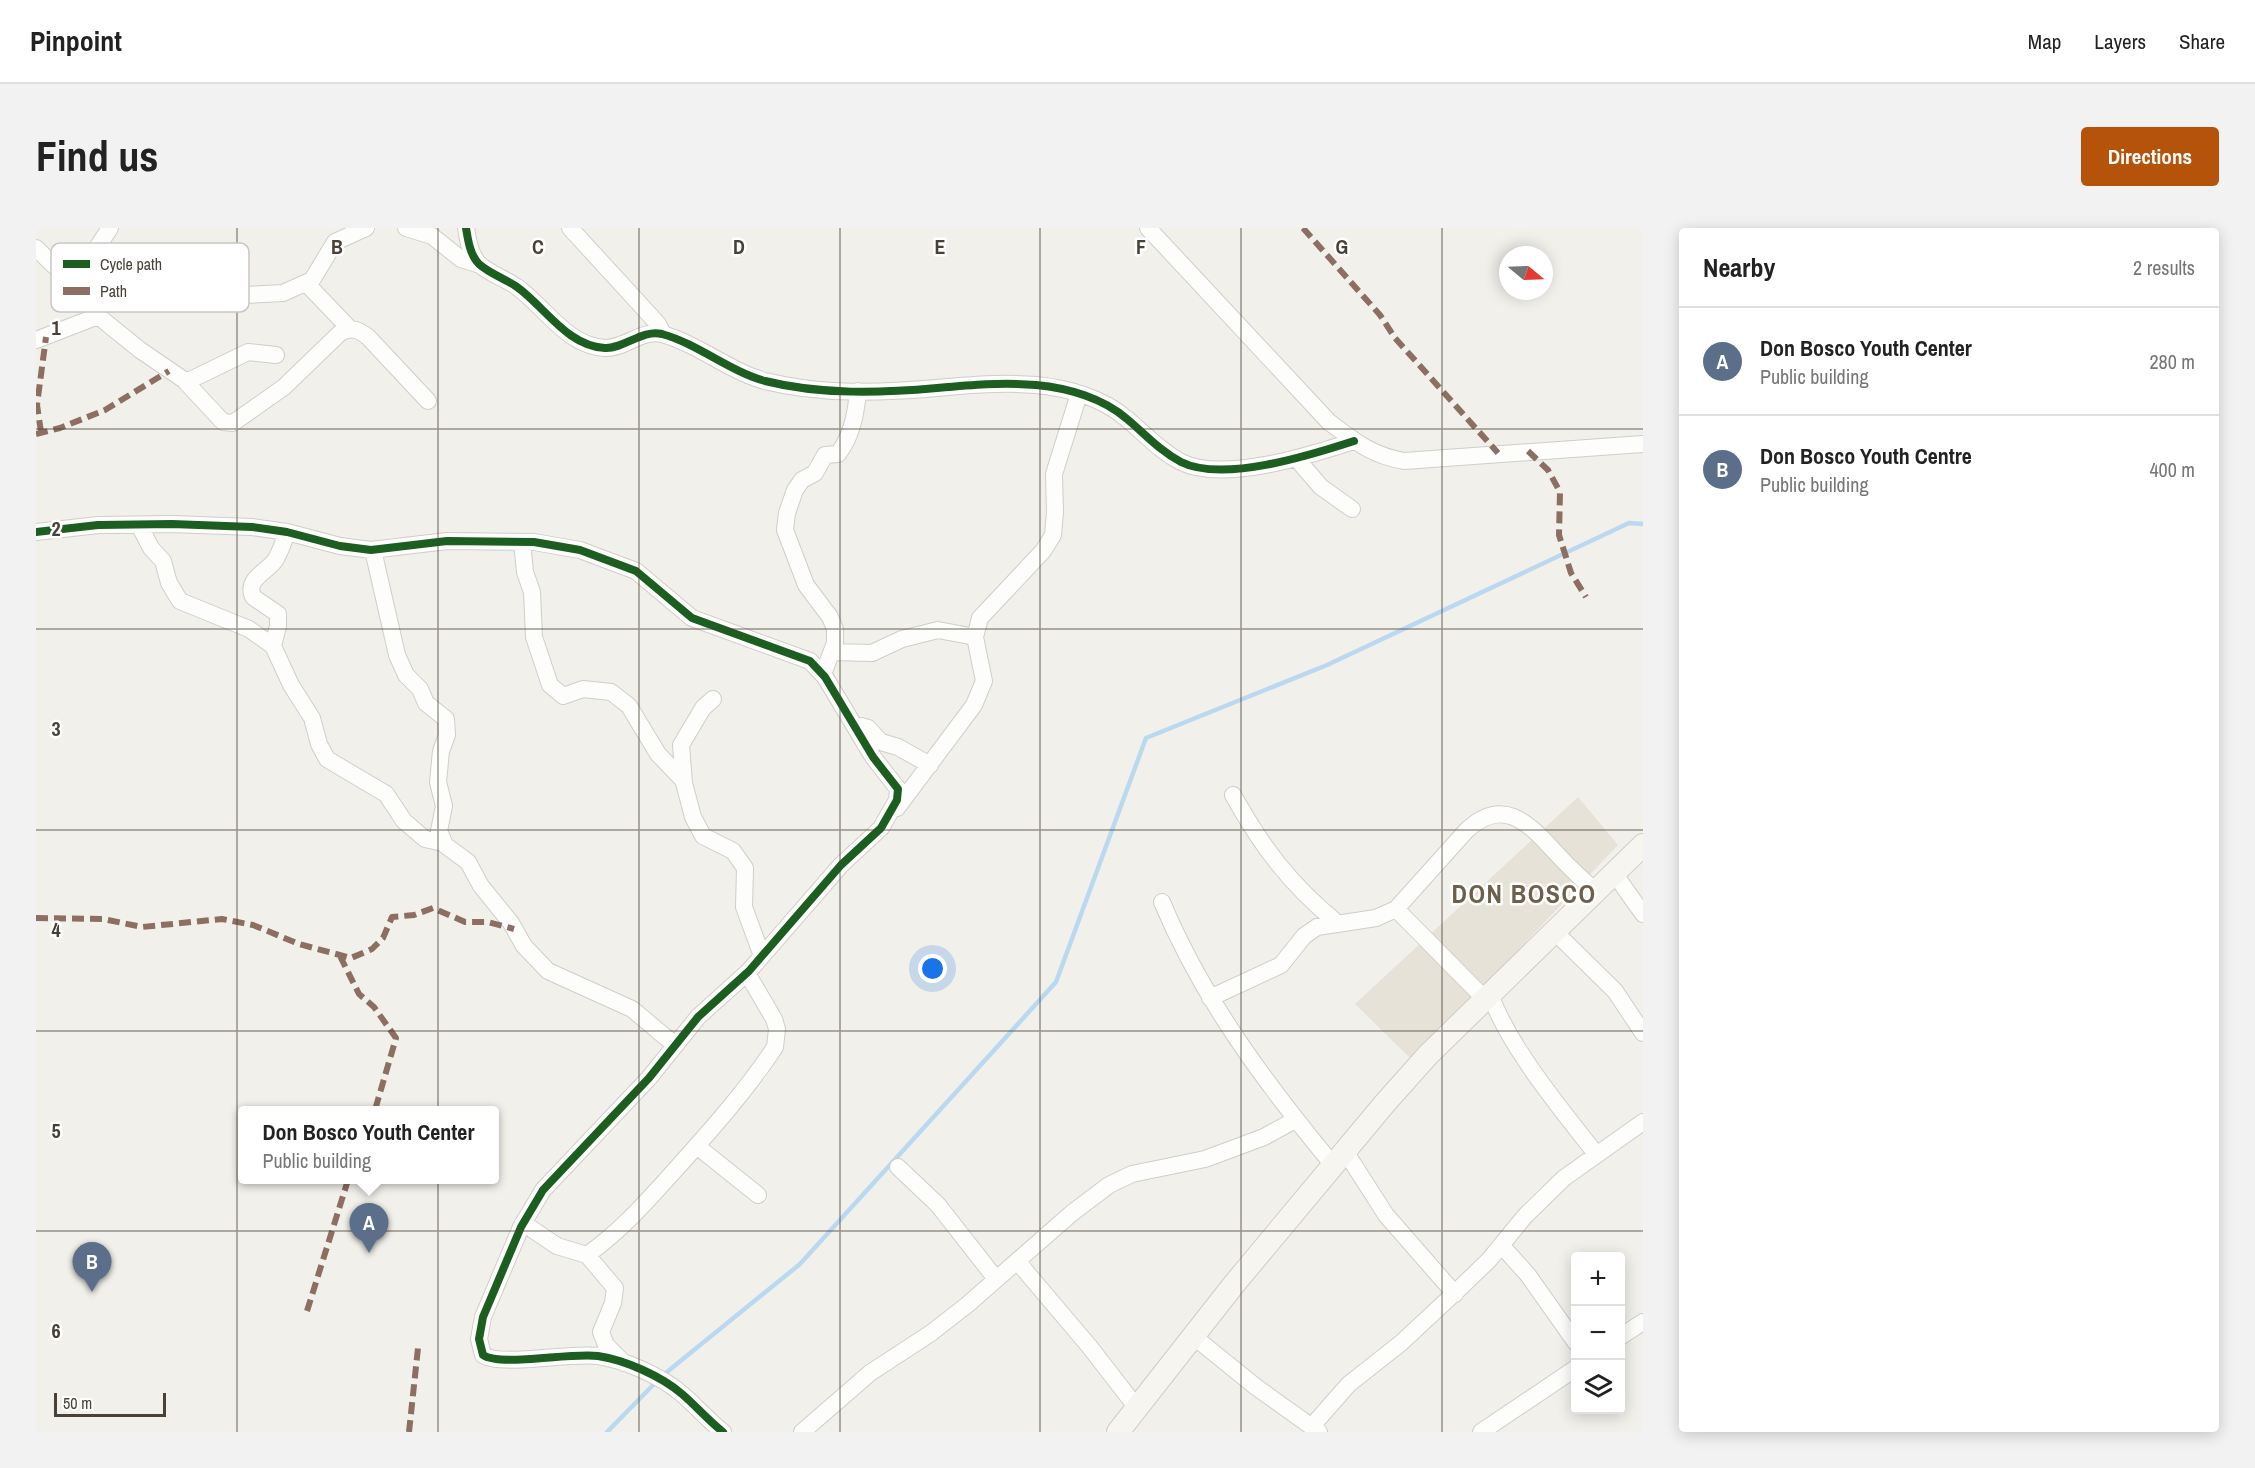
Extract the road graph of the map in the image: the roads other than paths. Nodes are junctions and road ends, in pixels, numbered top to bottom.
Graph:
1 (110, 228) edge
2 (366, 228) edge
3 (406, 228) edge
4 (466, 228) edge
5 (570, 228) edge
6 (1148, 228) edge
7 (100, 243) edge
8 (36, 248) edge
9 (51, 263) edge
10 (480, 265) junction
11 (306, 283) junction
12 (249, 295) edge
13 (95, 312) edge
14 (98, 316) junction
15 (350, 329) junction
16 (663, 334) junction
17 (36, 340) edge
18 (276, 355) dead end
19 (186, 382) junction
20 (858, 391) junction
21 (1079, 394) junction
22 (428, 401) dead end
23 (1354, 441) junction
24 (1643, 444) edge
25 (1296, 458) junction
26 (1352, 509) dead end
27 (139, 525) junction
28 (287, 532) junction
29 (40, 536) edge
30 (522, 542) junction
31 (373, 550) junction
32 (975, 638) junction
33 (273, 646) junction
34 (832, 652) junction
35 (823, 674) junction
36 (712, 699) dead end
37 (856, 726) junction
38 (930, 765) junction
39 (683, 780) junction
40 (1233, 795) dead end
41 (890, 815) junction
42 (444, 843) junction
43 (1643, 845) edge
44 (1614, 873) junction
45 (1596, 891) junction
46 (1162, 902) dead end
47 (1396, 909) junction
48 (1643, 914) edge
49 (1336, 922) junction
50 (1554, 931) junction
51 (762, 956) junction
52 (747, 973) junction
53 (1487, 997) junction
54 (1210, 998) junction
55 (1643, 1034) edge
56 (675, 1046) junction
57 (1295, 1120) junction
58 (1643, 1122) edge
59 (698, 1147) junction
60 (1596, 1154) junction
61 (1339, 1158) junction
62 (898, 1167) dead end
63 (758, 1195) dead end
64 (523, 1223) junction
65 (1502, 1245) junction
66 (587, 1256) junction
67 (1017, 1261) junction
68 (996, 1279) junction
69 (1455, 1294) junction
70 (1643, 1322) edge
71 (1625, 1334) edge
72 (1193, 1336) junction
73 (1571, 1337) edge
74 (627, 1365) junction
75 (1571, 1371) edge
76 (1137, 1408) junction
77 (1316, 1429) edge
78 (723, 1432) edge
79 (802, 1432) edge
80 (1118, 1432) edge
81 (1481, 1432) edge

1 - 7 street
2 - 11 street
3 - 10 street
4 - 10 street
5 - 16 street
6 - 23 street
8 - 9 street
10 - 16 street
11 - 12 street
11 - 15 street
13 - 14 street
14 - 17 street
14 - 19 street
15 - 19 street
15 - 22 street
16 - 20 street
18 - 19 street
20 - 21 street
20 - 34 street
21 - 25 street
21 - 32 street
23 - 24 street
23 - 25 street
25 - 26 street
27 - 28 street
27 - 29 street
27 - 33 street
28 - 31 street
28 - 33 street
30 - 31 street
30 - 35 street
30 - 39 street
31 - 42 street
32 - 34 street
32 - 38 street
33 - 42 street
34 - 35 street
35 - 37 street
36 - 39 street
37 - 38 street
37 - 41 street
38 - 41 street
39 - 51 street
40 - 49 street
41 - 51 street
42 - 56 street
43 - 44 street
44 - 45 street
44 - 48 street
45 - 47 street
45 - 50 street
46 - 54 street
47 - 49 street
47 - 53 street
49 - 54 street
50 - 53 street
50 - 55 street
51 - 52 street
52 - 56 street
52 - 59 street
53 - 60 street
53 - 61 street
54 - 57 street
56 - 64 street
57 - 61 street
57 - 67 street
58 - 60 street
59 - 63 street
59 - 66 street
60 - 65 street
61 - 69 street
61 - 72 street
62 - 68 street
64 - 66 street
64 - 74 street
65 - 69 street
65 - 73 street
66 - 74 street
67 - 68 street
67 - 76 street
68 - 79 street
69 - 77 street
70 - 71 street
72 - 76 street
72 - 77 street
74 - 78 street
75 - 81 street
76 - 80 street

